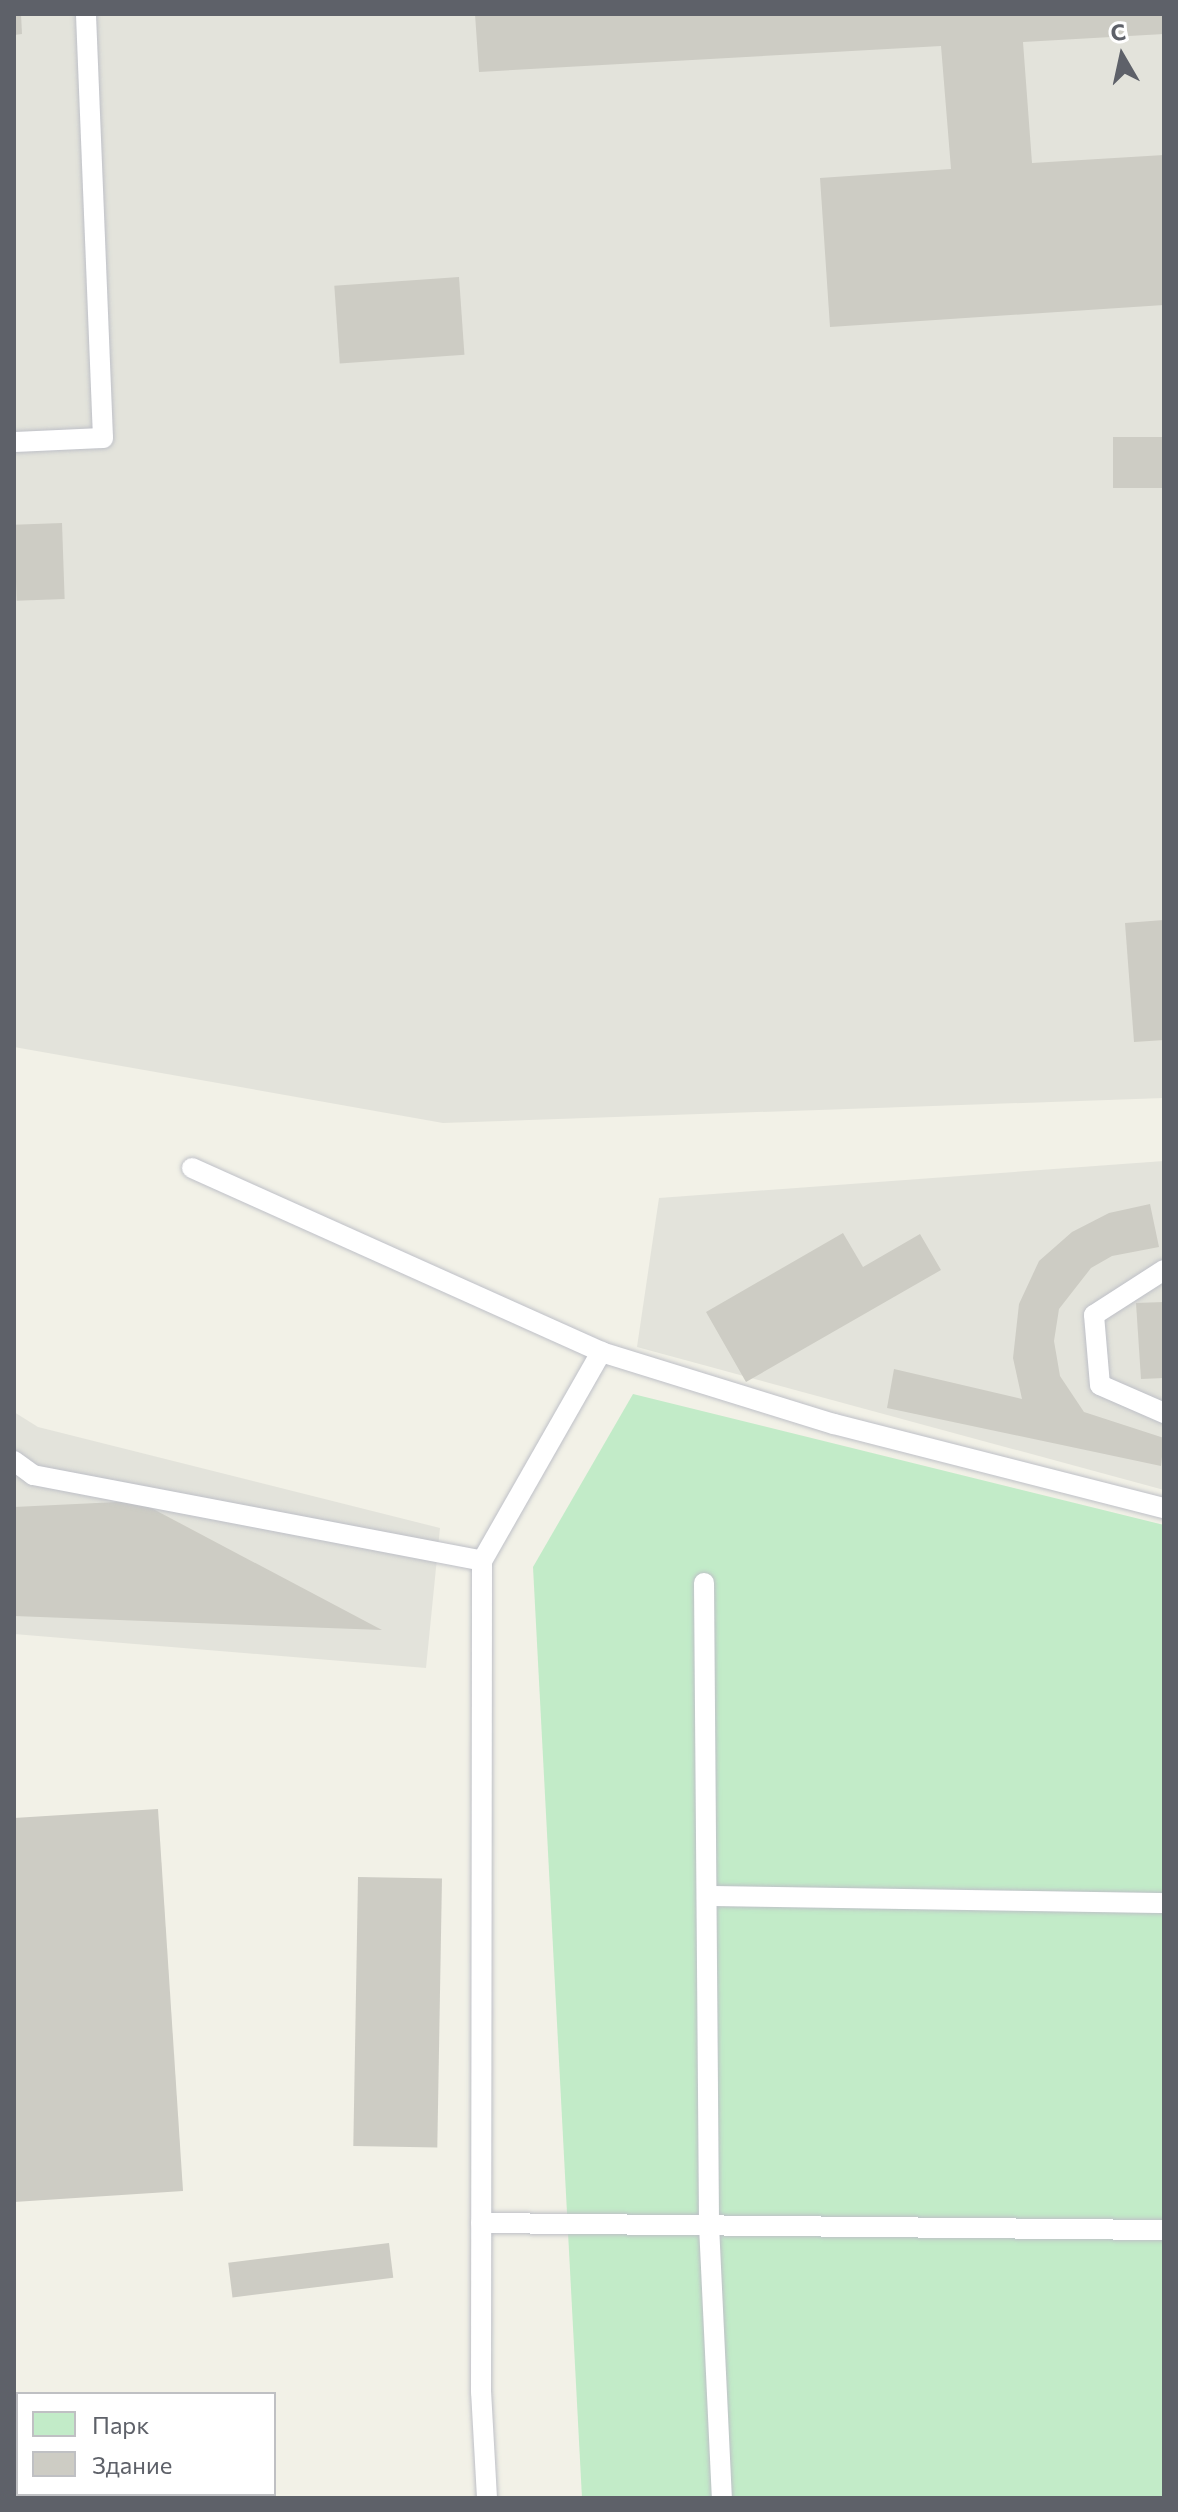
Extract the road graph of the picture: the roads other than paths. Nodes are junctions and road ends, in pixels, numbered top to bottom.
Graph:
1 (86, 14) edge
2 (14, 442) edge
3 (192, 1168) dead end
4 (1164, 1270) edge
5 (601, 1352) junction
6 (1164, 1413) edge
7 (14, 1461) edge
8 (23, 1475) edge
9 (1164, 1508) edge
10 (482, 1561) junction
11 (704, 1583) dead end
12 (707, 1896) junction
13 (1164, 1903) edge
14 (481, 2223) junction
15 (709, 2225) junction
16 (1164, 2230) edge
17 (487, 2498) edge
18 (722, 2498) edge

1 - 2 lane
3 - 5 lane
4 - 6 lane
5 - 9 lane
5 - 10 lane
7 - 8 lane
8 - 10 lane
10 - 14 lane
11 - 12 lane
12 - 13 lane
12 - 15 lane
14 - 15 lane
14 - 17 lane
15 - 16 lane
15 - 18 lane

